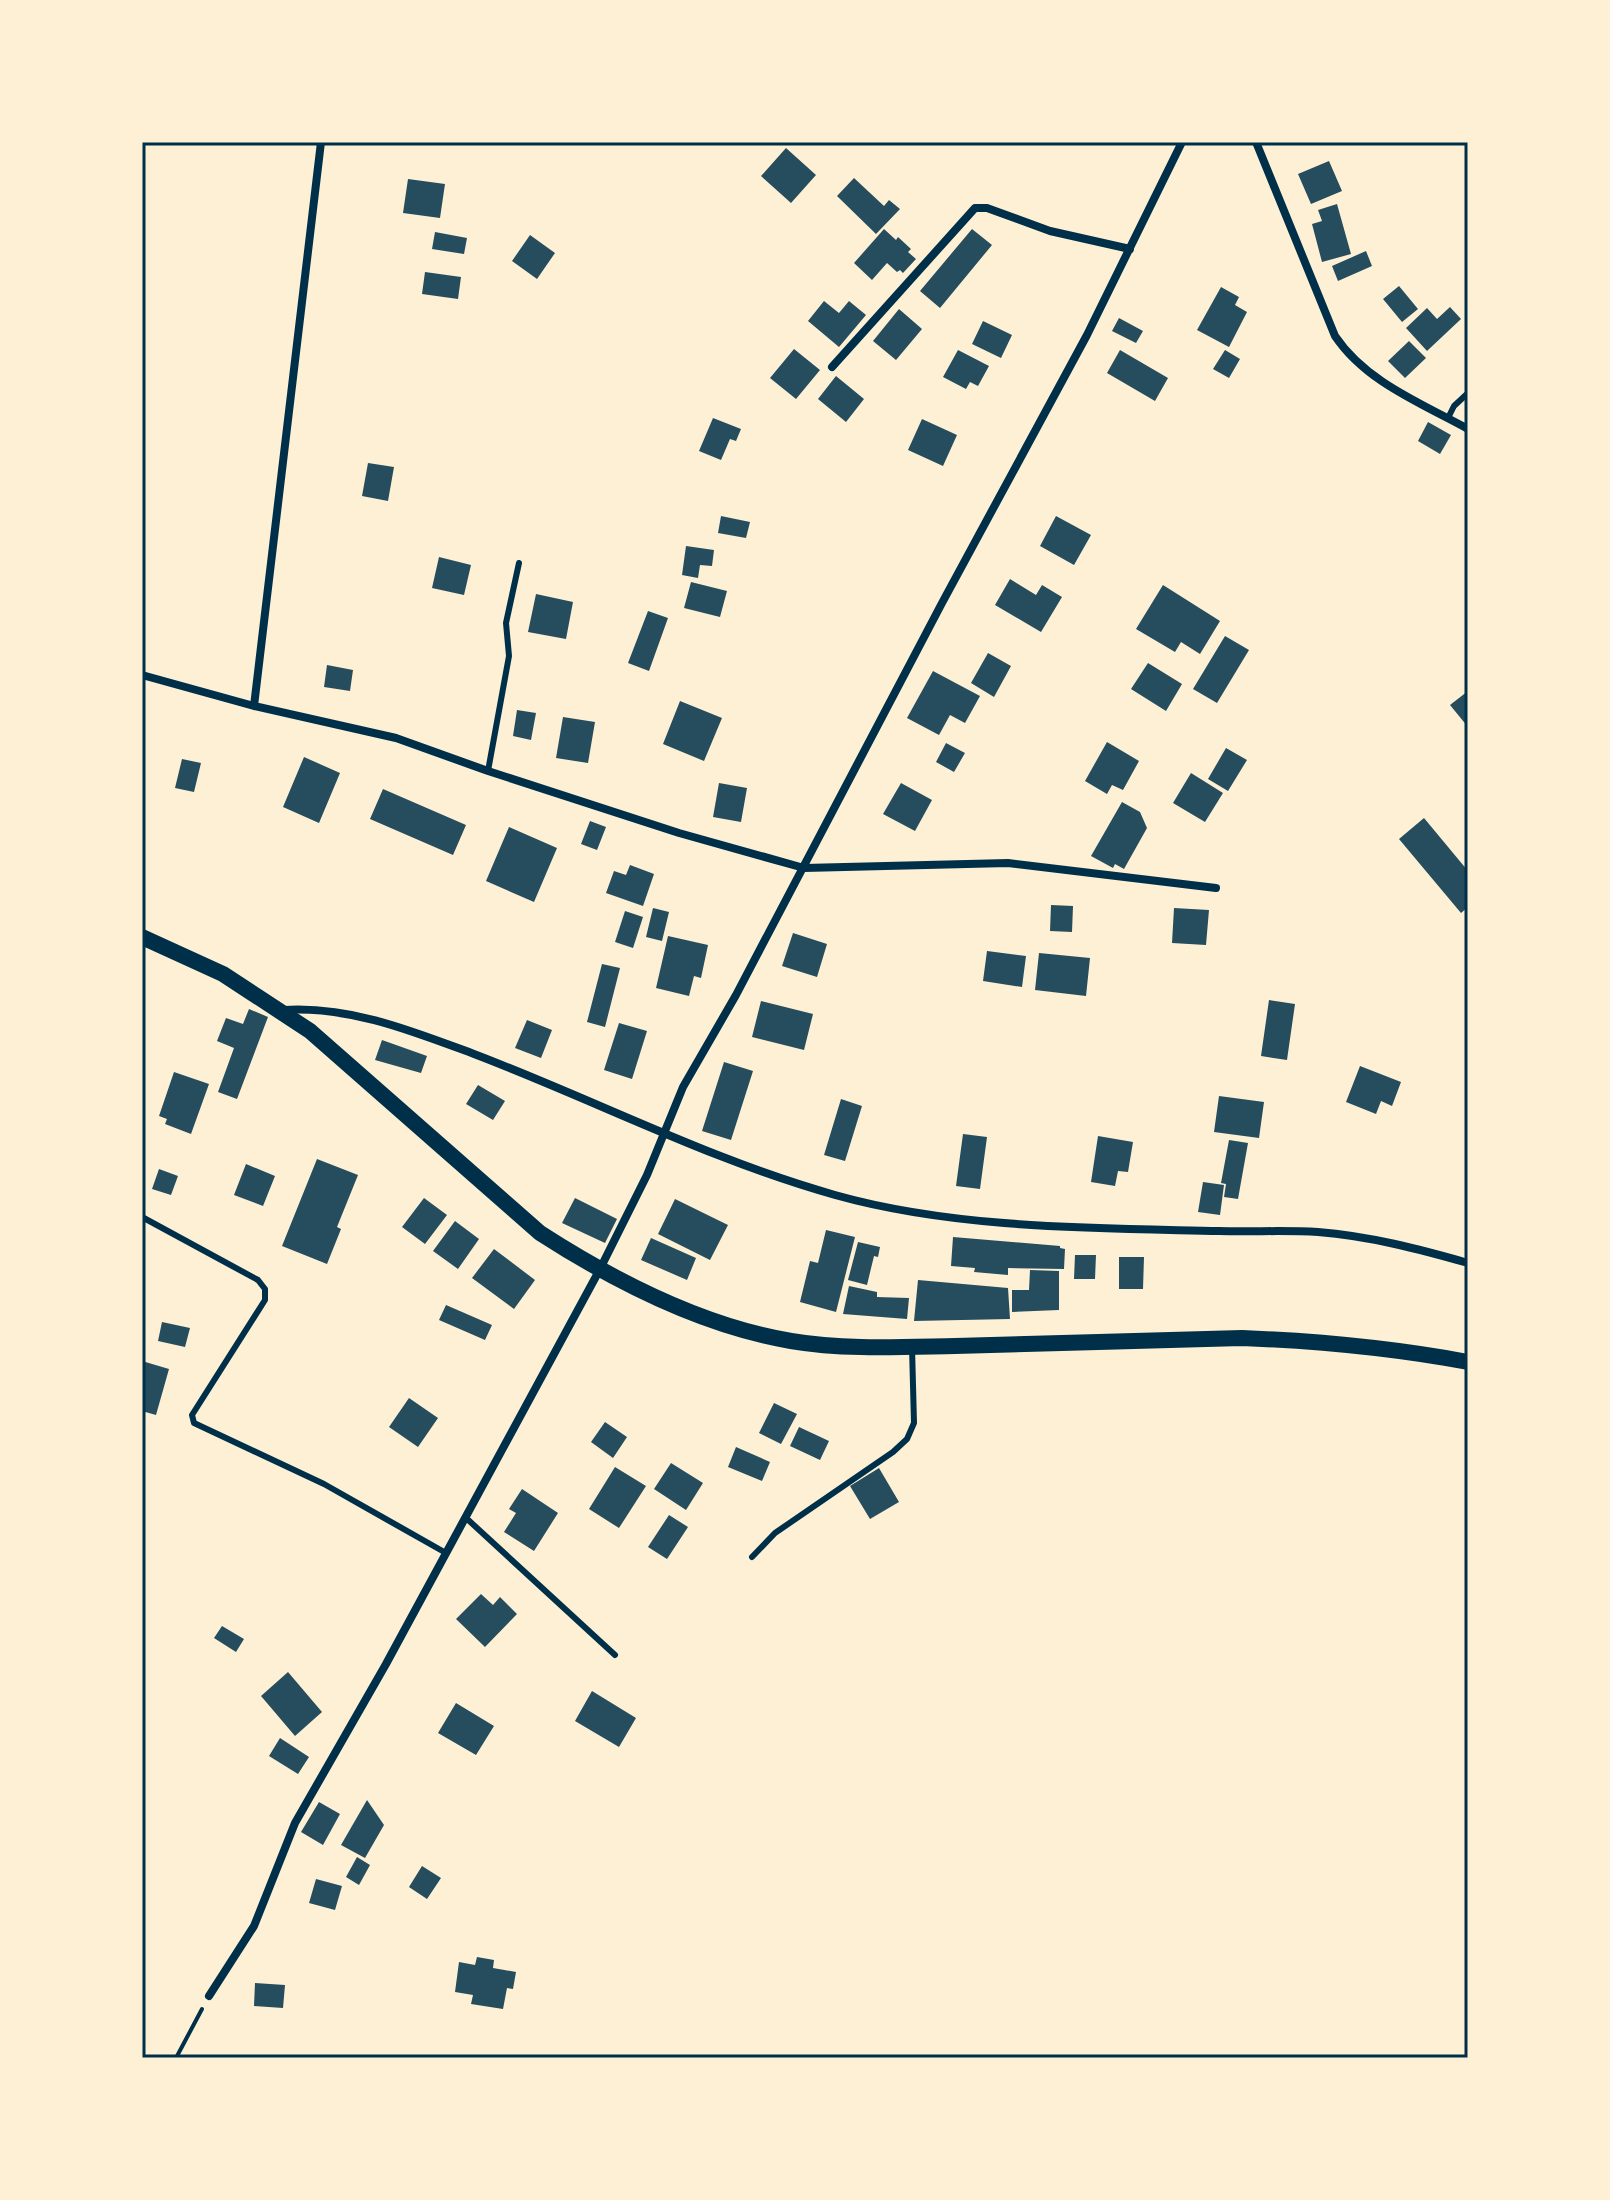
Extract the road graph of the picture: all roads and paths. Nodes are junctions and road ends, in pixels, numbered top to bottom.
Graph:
1 (321, 142) edge
2 (1182, 142) edge
3 (1256, 142) edge
4 (1130, 249) junction
5 (832, 367) dead end
6 (1468, 393) edge
7 (1448, 418) junction
8 (1468, 429) edge
9 (519, 563) dead end
10 (142, 675) edge
11 (254, 706) junction
12 (488, 771) junction
13 (804, 868) junction
14 (1216, 888) dead end
15 (142, 937) edge
16 (281, 1010) junction
17 (664, 1134) junction
18 (142, 1217) edge
19 (1468, 1263) edge
20 (600, 1269) junction
21 (912, 1347) junction
22 (1468, 1362) edge
23 (465, 1517) junction
24 (446, 1553) junction
25 (752, 1557) dead end
26 (615, 1655) dead end
27 (209, 1996) joint
28 (176, 2058) edge

1 - 11 street
2 - 4 street
3 - 7 street
4 - 5 street
4 - 13 street
6 - 7 lane
7 - 8 street
9 - 12 lane
10 - 11 street
11 - 12 street
12 - 13 street
13 - 14 street
13 - 17 street
15 - 16 main road
16 - 17 street
16 - 20 main road
17 - 19 street
17 - 20 street
18 - 24 lane
20 - 21 main road
20 - 23 street
21 - 22 main road
21 - 25 lane
23 - 24 street
23 - 26 lane
24 - 27 street
27 - 28 path

